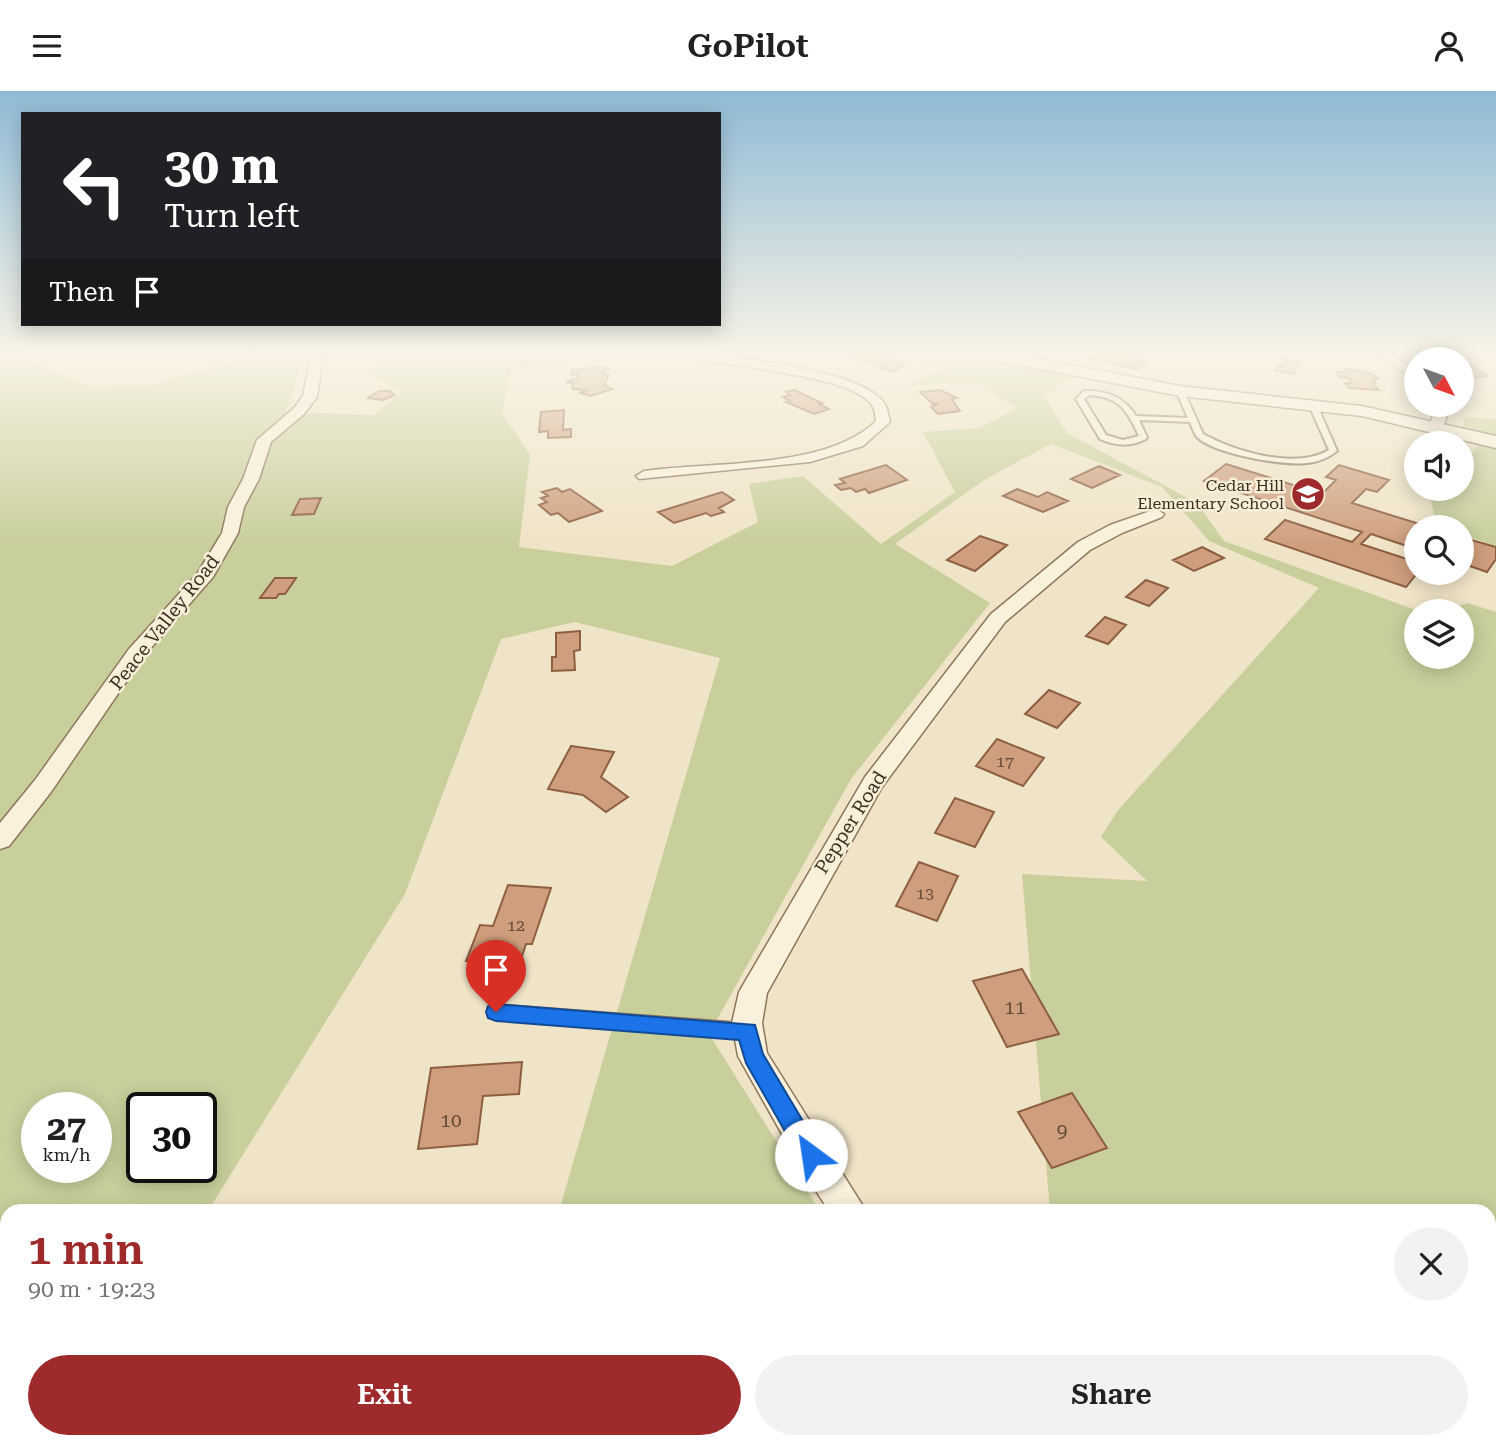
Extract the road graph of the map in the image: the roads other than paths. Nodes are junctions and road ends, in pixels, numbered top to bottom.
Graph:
1 (289, 419) edge
2 (882, 419) edge
3 (1091, 419) edge
4 (1135, 419) edge
5 (1175, 419) edge
6 (1319, 419) edge
7 (1401, 419) edge
8 (1439, 419) edge
9 (1194, 420) joint
10 (1436, 427) junction
11 (1496, 442) edge
12 (644, 476) dead end
13 (1156, 514) dead end
14 (0, 840) edge
15 (496, 1012) dead end
16 (747, 1031) junction
17 (844, 1204) edge

1 - 14 street, Peace Valley Road
2 - 12 street
3 - 4 lane
5 - 9 lane
6 - 9 lane
7 - 10 street
8 - 10 street
10 - 11 street
13 - 16 street, Pepper Road
15 - 16 lane
16 - 17 street, Pepper Road

